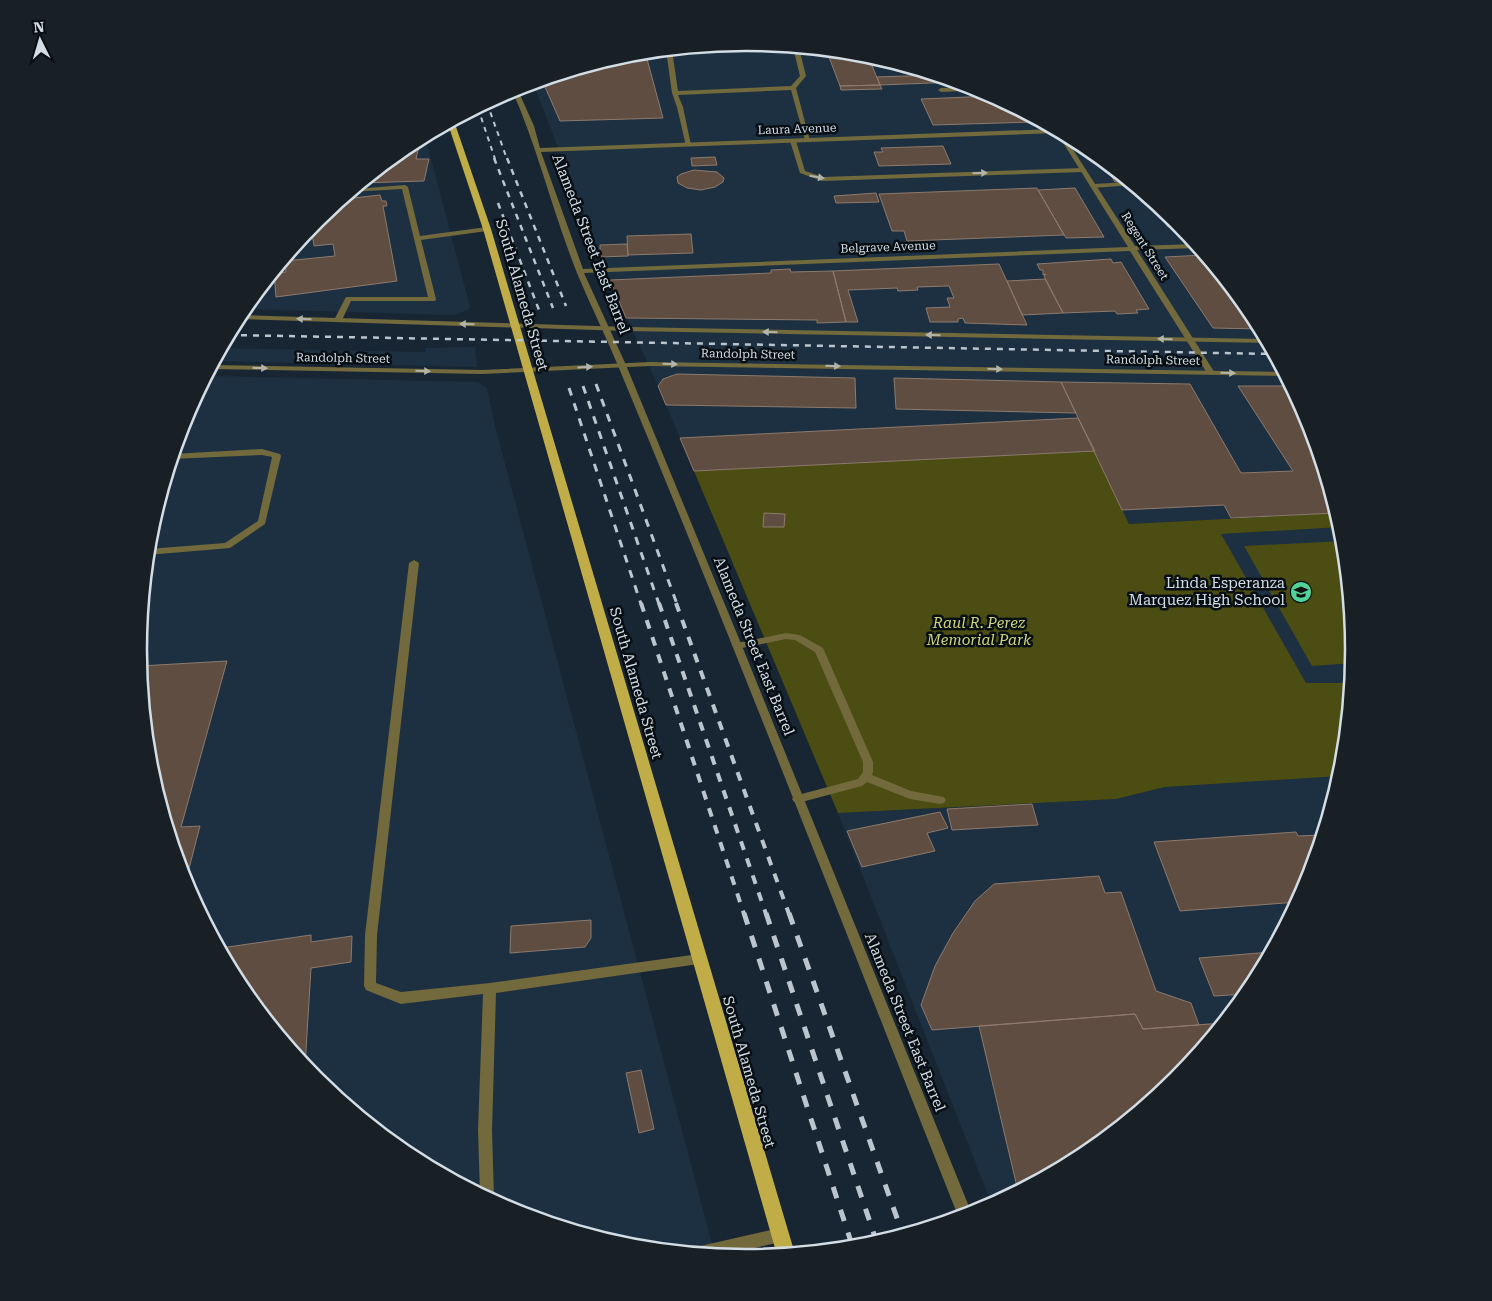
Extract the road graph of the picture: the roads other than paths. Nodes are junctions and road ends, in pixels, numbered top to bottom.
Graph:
1 (798, 54) edge
2 (670, 56) edge
3 (793, 88) junction
4 (941, 90) dead end
5 (956, 90) edge
6 (675, 92) junction
7 (518, 97) edge
8 (452, 129) edge
9 (1047, 132) edge
10 (808, 140) junction
11 (793, 141) junction
12 (688, 144) junction
13 (1067, 145) edge
14 (537, 150) junction
15 (1083, 170) junction
16 (1122, 184) edge
17 (1093, 186) junction
18 (363, 190) edge
19 (488, 229) junction
20 (418, 238) junction
21 (1189, 246) edge
22 (1133, 249) junction
23 (580, 270) junction
24 (248, 317) edge
25 (338, 320) junction
26 (515, 326) junction
27 (606, 329) junction
28 (1190, 339) junction
29 (1259, 341) edge
30 (622, 365) junction
31 (218, 367) edge
32 (527, 370) junction
33 (1211, 373) junction
34 (1277, 374) edge
35 (179, 457) edge
36 (155, 551) edge
37 (414, 562) dead end
38 (736, 646) junction
39 (865, 777) junction
40 (798, 799) junction
41 (940, 800) dead end
42 (699, 959) junction
43 (490, 988) junction
44 (487, 1191) edge
45 (962, 1209) edge
46 (780, 1235) junction
47 (784, 1248) edge
48 (720, 1249) edge

1 - 3 street
2 - 6 street
3 - 6 street
3 - 10 street
4 - 5 street
6 - 12 street
7 - 14 street, Alameda Street East Barrel
8 - 19 main road, South Alameda Street
9 - 10 street, Laura Avenue
10 - 11 street, Laura Avenue
11 - 12 street, Laura Avenue
11 -> 15 street
12 - 14 street, Laura Avenue
13 - 15 street, Regent Street
14 - 23 street, Alameda Street East Barrel
15 - 17 street, Regent Street
16 - 17 street
17 - 22 street, Regent Street
18 - 20 street
19 - 20 street
19 - 26 main road, South Alameda Street
20 - 25 street
21 - 22 street, Belgrave Avenue
22 - 23 street, Belgrave Avenue
22 - 28 street, Regent Street
23 - 27 street, Alameda Street East Barrel
25 -> 24 street, Randolph Street
26 -> 25 street, Randolph Street
26 - 27 street, Randolph Street
26 - 32 main road, South Alameda Street
28 -> 27 street, Randolph Street
27 - 30 street, Alameda Street East Barrel
28 - 29 street, Randolph Street
28 - 33 street, Regent Street
32 -> 30 street, Randolph Street
30 -> 33 street, Randolph Street
30 - 38 street, Alameda Street East Barrel
31 -> 32 street, Randolph Street
32 - 42 main road, South Alameda Street
33 -> 34 street, Randolph Street
35 - 36 street
37 - 43 street
38 - 39 street
38 - 40 street, Alameda Street East Barrel
39 - 40 street
39 - 41 street
40 - 45 street, Alameda Street East Barrel
42 - 43 street
42 - 46 main road, South Alameda Street
43 - 44 street
46 - 47 main road, South Alameda Street
46 - 48 street

